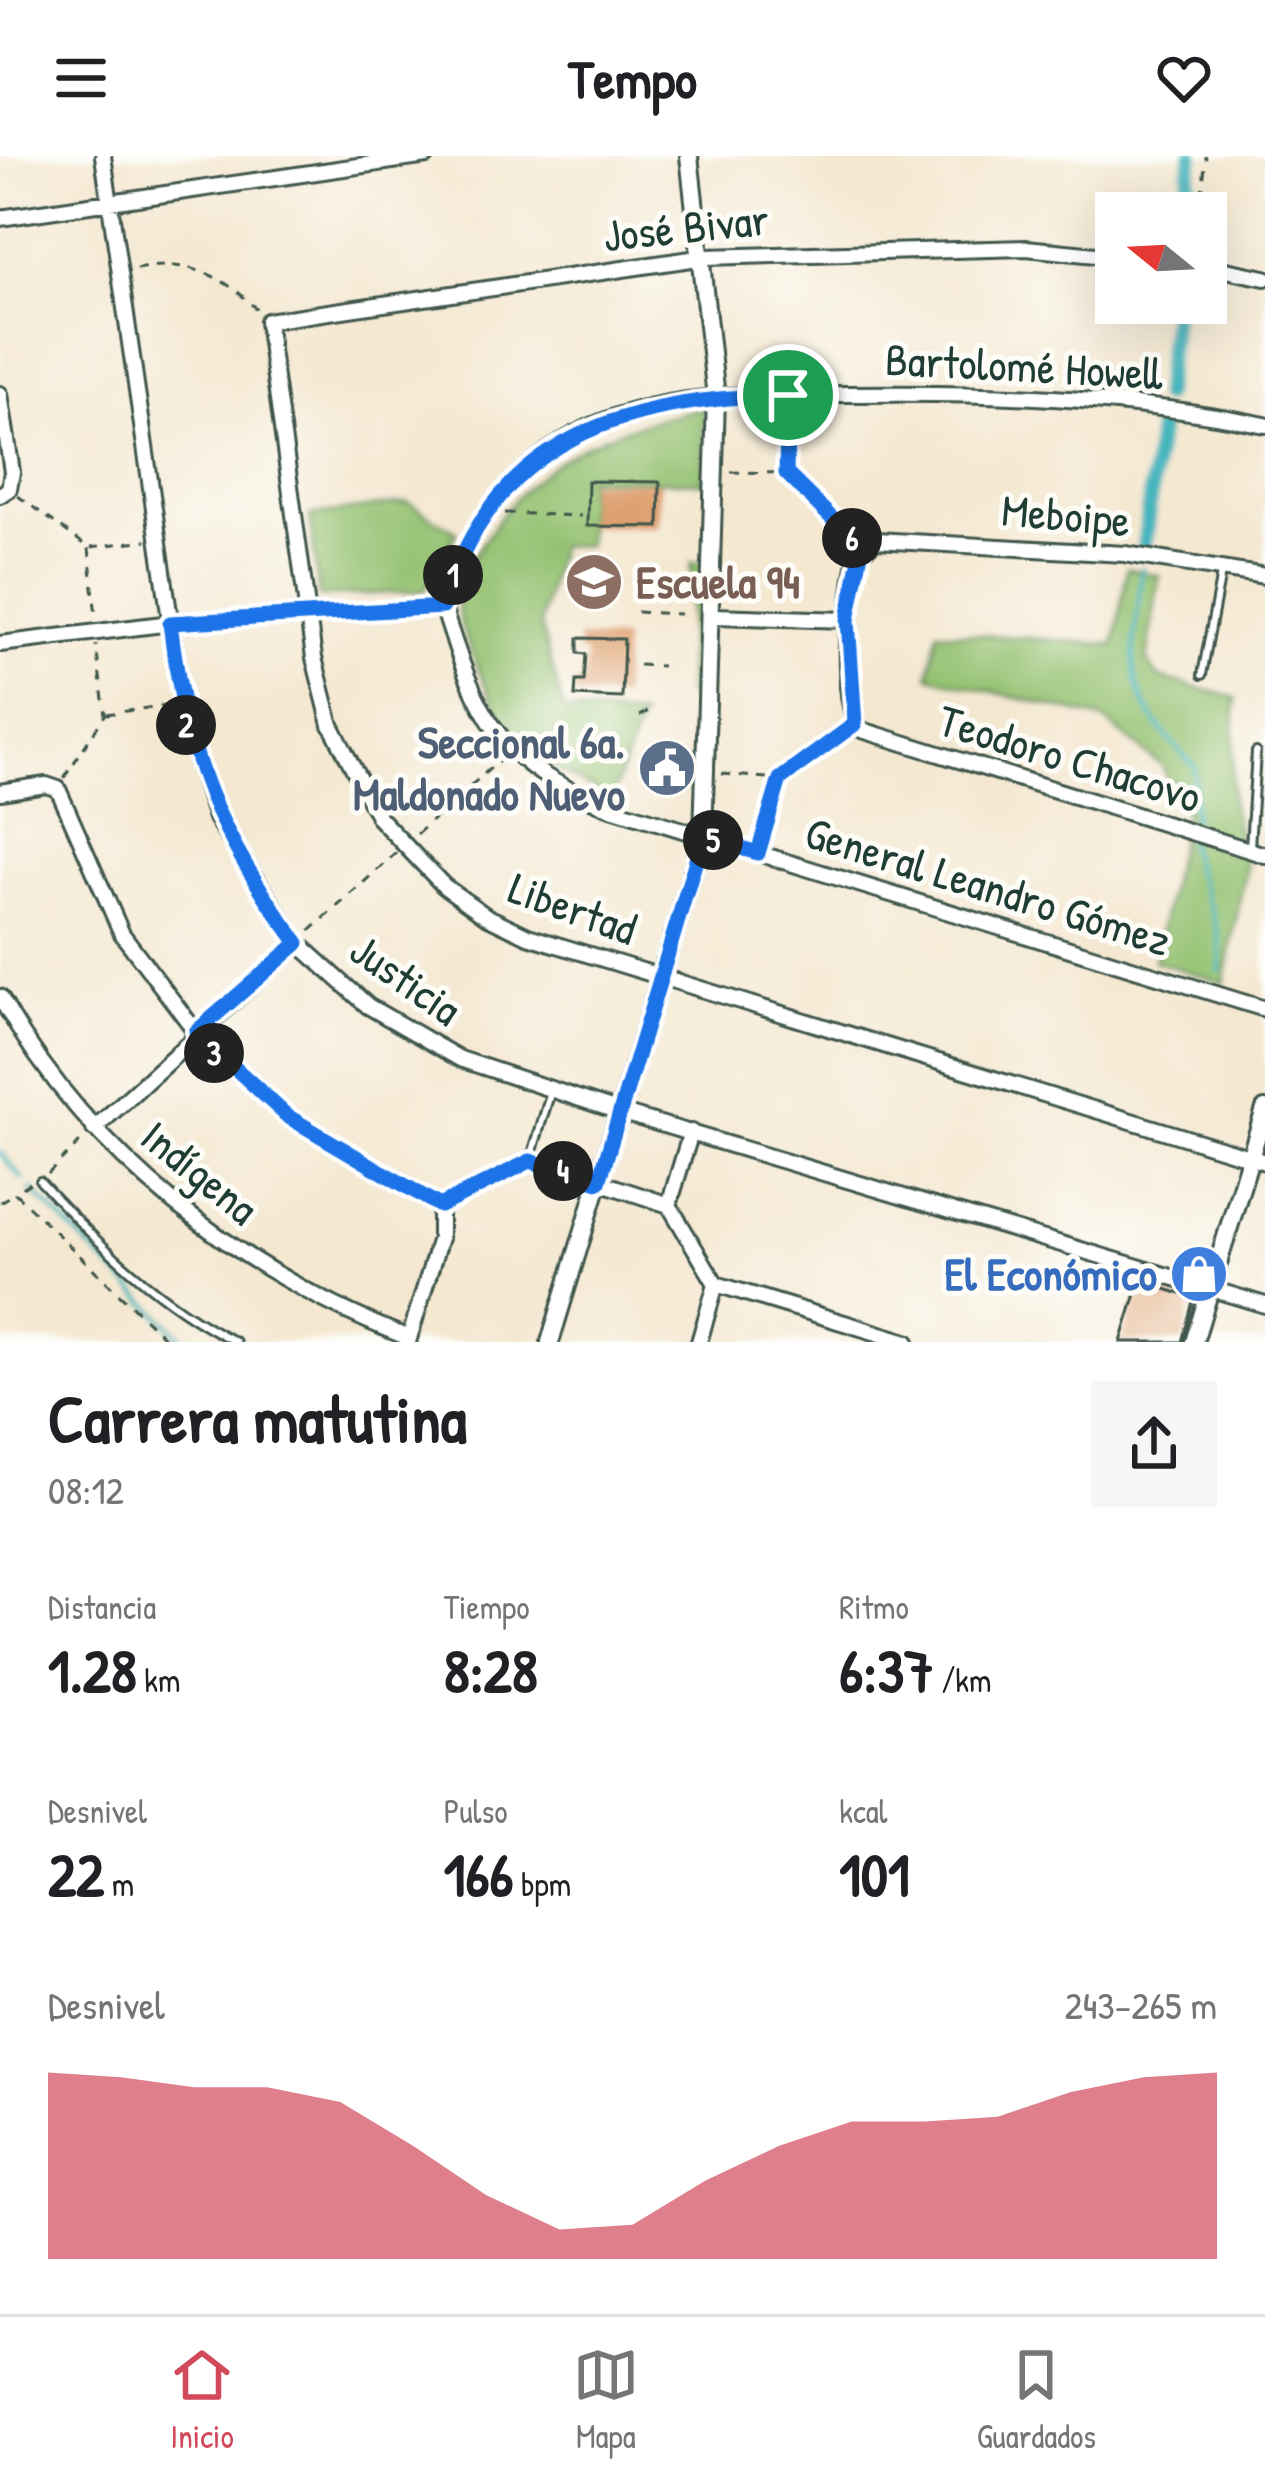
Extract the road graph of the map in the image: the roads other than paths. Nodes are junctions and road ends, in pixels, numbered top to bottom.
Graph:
1 (103, 156) edge
2 (427, 156) edge
3 (689, 156) edge
4 (107, 202) junction
5 (0, 218) edge
6 (1095, 254) edge
7 (705, 256) junction
8 (1227, 270) edge
9 (1265, 278) edge
10 (267, 321) joint
11 (0, 394) edge
12 (716, 397) junction
13 (1265, 425) edge
14 (4, 492) edge
15 (1221, 570) junction
16 (1265, 576) edge
17 (443, 607) junction
18 (714, 616) junction
19 (309, 618) junction
20 (848, 620) junction
21 (170, 623) junction
22 (0, 644) edge
23 (1202, 675) dead end
24 (1256, 752) dead end
25 (0, 792) edge
26 (703, 837) junction
27 (1257, 853) edge
28 (298, 943) junction
29 (661, 978) junction
30 (0, 997) edge
31 (1265, 1009) edge
32 (196, 1032) junction
33 (551, 1091) junction
34 (1265, 1108) edge
35 (620, 1112) junction
36 (94, 1129) junction
37 (691, 1132) junction
38 (1258, 1159) edge
39 (530, 1161) junction
40 (40, 1181) road end
41 (599, 1182) junction
42 (669, 1205) junction
43 (441, 1210) junction
44 (716, 1284) junction
45 (1211, 1288) junction
46 (1265, 1305) edge
47 (409, 1340) edge
48 (236, 1342) edge
49 (550, 1342) edge
50 (698, 1342) edge
51 (908, 1342) edge
52 (1194, 1342) edge

1 - 4 street, Justicia
2 - 4 street
3 - 7 street
4 - 5 street
4 - 21 street, Justicia
6 - 7 street, José Bivar
7 - 10 street, José Bivar
7 - 12 street
8 - 9 street
10 - 19 street, Libertad
11 - 14 street
12 - 13 street, Bartolomé Howell
12 - 17 street, Bartolomé Howell
12 - 18 street
15 - 16 street, Meboipe
15 - 20 street, Meboipe
15 - 23 lane
17 - 19 street
17 - 26 street, General Leandro Gómez
18 - 20 street
18 - 26 street
19 - 21 street
19 - 29 street, Libertad
20 - 27 street, Teodoro Chacovo
21 - 22 street
21 - 28 street, Justicia
24 - 27 lane
25 - 32 street
26 - 29 street
26 - 31 street, General Leandro Gómez
28 - 32 street
28 - 33 street, Justicia
29 - 35 street
29 - 38 street, Libertad
30 - 36 street, Indígena
32 - 36 street
32 - 43 street
33 - 35 street, Justicia
33 - 39 lane
34 - 38 street
35 - 37 street, Justicia
35 - 41 street
36 - 47 street, Indígena
37 - 42 street
37 - 45 street, Justicia
38 - 45 street
39 - 41 lane
39 - 43 lane
40 - 48 lane
41 - 42 street
41 - 49 street
42 - 44 street
43 - 47 street
44 - 50 street
44 - 51 street
45 - 46 street, Justicia
45 - 52 street

